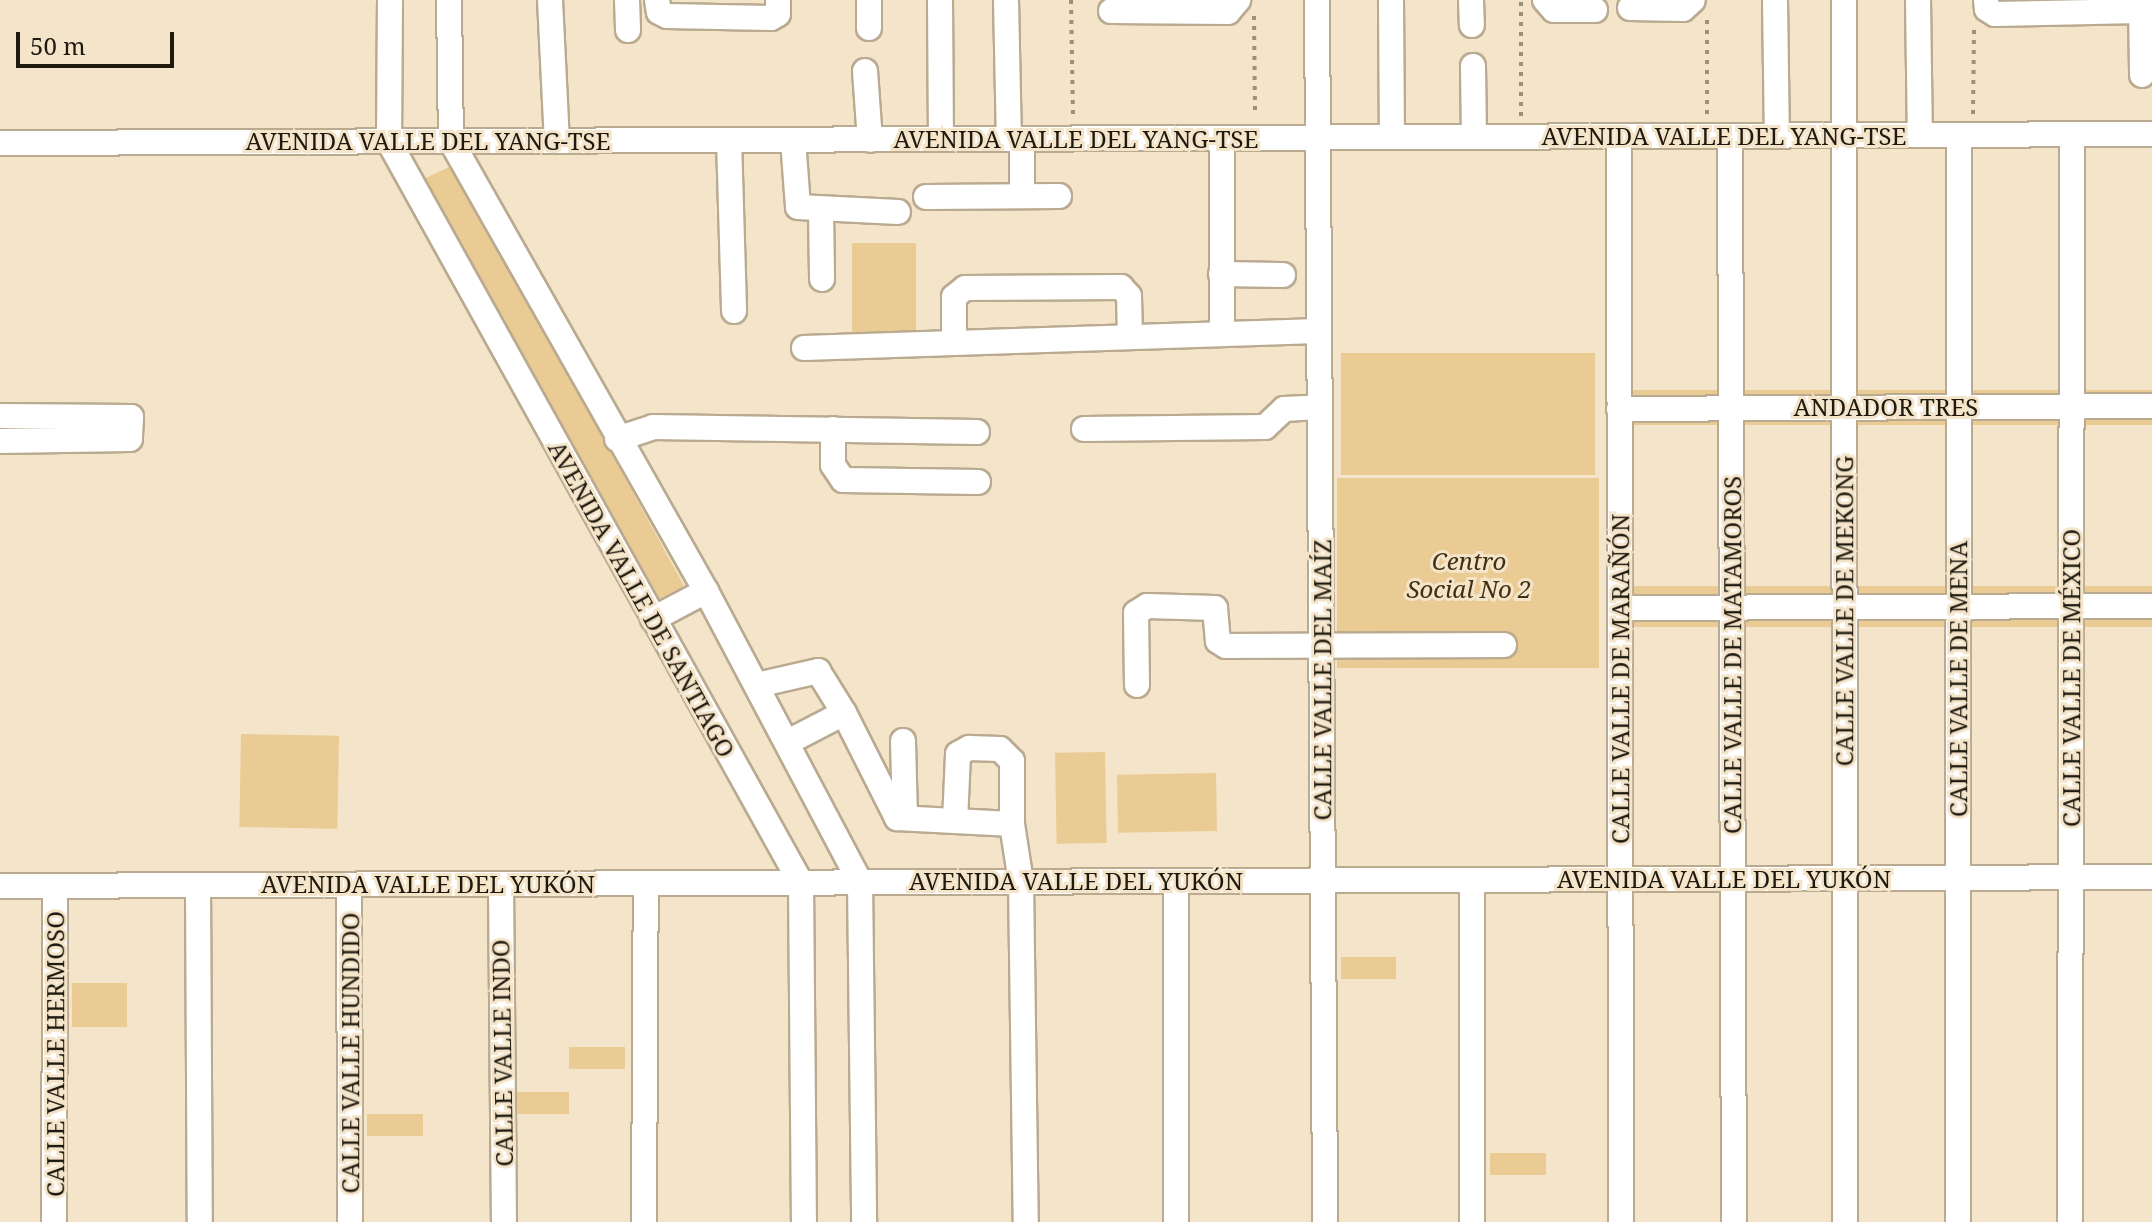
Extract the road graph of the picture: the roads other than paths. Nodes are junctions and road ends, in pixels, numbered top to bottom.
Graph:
1 (390, 0) edge
2 (449, 0) edge
3 (550, 0) edge
4 (627, 0) edge
5 (657, 0) edge
6 (869, 0) edge
7 (940, 0) edge
8 (1006, 0) edge
9 (1238, 0) edge
10 (1317, 0) edge
11 (1391, 0) edge
12 (1471, 0) edge
13 (1545, 0) edge
14 (1775, 0) edge
15 (1844, 0) edge
16 (1918, 0) edge
17 (2141, 5) edge
18 (777, 8) edge
19 (1630, 8) dead end
20 (1700, 8) edge
21 (1980, 8) edge
22 (1595, 10) dead end
23 (1111, 11) dead end
24 (1472, 25) dead end
25 (869, 28) dead end
26 (628, 30) dead end
27 (1473, 66) dead end
28 (865, 71) dead end
29 (2142, 75) dead end
30 (2152, 134) edge
31 (1920, 135) junction
32 (1966, 135) junction
33 (2072, 135) junction
34 (1718, 136) junction
35 (1777, 136) junction
36 (1844, 136) junction
37 (1392, 137) junction
38 (1474, 137) junction
39 (1619, 137) junction
40 (1222, 138) junction
41 (1318, 138) junction
42 (941, 139) junction
43 (1016, 139) junction
44 (729, 140) junction
45 (793, 140) junction
46 (870, 140) junction
47 (451, 141) junction
48 (557, 141) junction
49 (389, 142) junction
50 (0, 143) edge
51 (1022, 196) junction
52 (1059, 196) dead end
53 (926, 197) dead end
54 (821, 212) junction
55 (898, 212) dead end
56 (1221, 274) junction
57 (1283, 275) dead end
58 (822, 279) dead end
59 (734, 311) dead end
60 (1319, 331) junction
61 (1222, 334) junction
62 (1130, 337) junction
63 (954, 343) junction
64 (804, 348) dead end
65 (2071, 406) junction
66 (2152, 406) edge
67 (1320, 407) junction
68 (1958, 407) junction
69 (1731, 408) junction
70 (1844, 408) junction
71 (1619, 409) junction
72 (0, 416) edge
73 (833, 429) junction
74 (1084, 429) dead end
75 (977, 432) dead end
76 (617, 439) junction
77 (0, 441) edge
78 (978, 482) dead end
79 (706, 591) junction
80 (2071, 606) junction
81 (2152, 606) edge
82 (1731, 607) junction
83 (1844, 607) junction
84 (1958, 607) junction
85 (1620, 608) junction
86 (653, 619) junction
87 (1321, 643) junction
88 (1504, 645) dead end
89 (757, 685) junction
90 (1137, 685) dead end
91 (844, 713) junction
92 (903, 741) dead end
93 (788, 742) junction
94 (905, 818) junction
95 (955, 821) junction
96 (1012, 824) junction
97 (2070, 877) junction
98 (2152, 877) edge
99 (1845, 878) junction
100 (1959, 878) junction
101 (1620, 879) junction
102 (1733, 879) junction
103 (1323, 880) junction
104 (1472, 880) junction
105 (1176, 881) junction
106 (860, 882) junction
107 (1021, 882) junction
108 (646, 883) junction
109 (801, 883) junction
110 (501, 884) junction
111 (198, 885) junction
112 (349, 885) junction
113 (0, 886) edge
114 (55, 886) junction
115 (54, 1222) edge
116 (200, 1222) edge
117 (350, 1222) edge
118 (504, 1222) edge
119 (644, 1222) edge
120 (804, 1222) edge
121 (864, 1222) edge
122 (1026, 1222) edge
123 (1176, 1222) edge
124 (1325, 1222) edge
125 (1472, 1222) edge
126 (1621, 1222) edge
127 (1734, 1222) edge
128 (1845, 1222) edge
129 (1958, 1222) edge
130 (2070, 1222) edge

1 - 49 street, AVENIDA VALLE DE SANTIAGO
2 - 47 street
3 - 48 street
4 - 26 street
5 - 18 street
6 - 25 street
7 - 42 street
8 - 43 street
9 - 23 street
10 - 41 street, CALLE VALLE DEL MAÍZ
11 - 37 street
12 - 24 street
13 - 22 street
14 - 35 street
15 - 36 street, CALLE VALLE DE MEKONG
16 - 31 street
17 - 21 street
17 - 29 street
19 - 20 street
27 - 38 street
28 - 46 street
30 - 33 street, AVENIDA VALLE DEL YANG-TSE
31 - 32 street, AVENIDA VALLE DEL YANG-TSE
31 - 36 street, AVENIDA VALLE DEL YANG-TSE
32 - 33 street, AVENIDA VALLE DEL YANG-TSE
32 - 68 street, CALLE VALLE DE MENA
33 - 65 street, CALLE VALLE DE MÉXICO
34 - 35 street, AVENIDA VALLE DEL YANG-TSE
34 - 39 street, AVENIDA VALLE DEL YANG-TSE
34 - 69 street, CALLE VALLE DE MATAMOROS
35 - 36 street, AVENIDA VALLE DEL YANG-TSE
36 - 70 street, CALLE VALLE DE MEKONG
37 - 38 street, AVENIDA VALLE DEL YANG-TSE
37 - 41 street, AVENIDA VALLE DEL YANG-TSE
38 - 39 street, AVENIDA VALLE DEL YANG-TSE
39 - 71 street, CALLE VALLE DE MARAÑÓN
40 - 41 street, AVENIDA VALLE DEL YANG-TSE
40 - 43 street, AVENIDA VALLE DEL YANG-TSE
40 - 56 street
41 - 60 street, CALLE VALLE DEL MAÍZ
42 - 43 street, AVENIDA VALLE DEL YANG-TSE
42 - 46 street, AVENIDA VALLE DEL YANG-TSE
43 - 51 street
44 - 45 street, AVENIDA VALLE DEL YANG-TSE
44 - 48 street, AVENIDA VALLE DEL YANG-TSE
44 - 59 street
45 - 46 street, AVENIDA VALLE DEL YANG-TSE
45 - 54 street
47 - 48 street, AVENIDA VALLE DEL YANG-TSE
47 - 49 street, AVENIDA VALLE DEL YANG-TSE
47 - 76 street
49 - 50 street, AVENIDA VALLE DEL YANG-TSE
49 - 86 street, AVENIDA VALLE DE SANTIAGO
51 - 52 street
51 - 53 street
54 - 55 street
54 - 58 street
56 - 57 street
56 - 61 street
60 - 61 street
60 - 67 street, CALLE VALLE DEL MAÍZ
61 - 62 street
62 - 63 street
62 - 63 street
63 - 64 street
65 - 66 street, ANDADOR TRES
65 - 68 street, ANDADOR TRES
65 - 80 street, CALLE VALLE DE MÉXICO
67 - 74 street
67 - 87 street, CALLE VALLE DEL MAÍZ
68 - 70 street, ANDADOR TRES
68 - 84 street, CALLE VALLE DE MENA
69 - 70 street, ANDADOR TRES
69 - 71 street, ANDADOR TRES
69 - 82 street, CALLE VALLE DE MATAMOROS
70 - 83 street, CALLE VALLE DE MEKONG
71 - 85 street, CALLE VALLE DE MARAÑÓN
72 - 77 street
73 - 75 street
73 - 76 street
73 - 78 street
76 - 79 street
79 - 86 street
79 - 89 street
80 - 81 street
80 - 84 street
80 - 97 street, CALLE VALLE DE MÉXICO
82 - 83 street
82 - 85 street
82 - 102 street, CALLE VALLE DE MATAMOROS
83 - 84 street
83 - 99 street, CALLE VALLE DE MEKONG
84 - 100 street, CALLE VALLE DE MENA
85 - 101 street, CALLE VALLE DE MARAÑÓN
86 - 109 street, AVENIDA VALLE DE SANTIAGO
87 - 88 street
87 - 90 street
87 - 103 street, CALLE VALLE DEL MAÍZ
89 - 91 street
89 - 93 street
91 - 93 street
91 - 94 street
92 - 94 street
93 - 106 street
94 - 95 street
95 - 96 street
95 - 96 street
96 - 107 street
97 - 98 street, AVENIDA VALLE DEL YUKÓN
97 - 100 street, AVENIDA VALLE DEL YUKÓN
97 - 130 street, CALLE VALLE DE MÉXICO
99 - 100 street, AVENIDA VALLE DEL YUKÓN
99 - 102 street, AVENIDA VALLE DEL YUKÓN
99 - 128 street, CALLE VALLE DE MEKONG
100 - 129 street, CALLE VALLE DE MENA
101 - 102 street, AVENIDA VALLE DEL YUKÓN
101 - 104 street, AVENIDA VALLE DEL YUKÓN
101 - 126 street, CALLE VALLE DE MARAÑÓN
102 - 127 street, CALLE VALLE DE MATAMOROS
103 - 104 street, AVENIDA VALLE DEL YUKÓN
103 - 105 street, AVENIDA VALLE DEL YUKÓN
103 - 124 street, CALLE VALLE DEL MAÍZ
104 - 125 street
105 - 107 street, AVENIDA VALLE DEL YUKÓN
105 - 123 street
106 - 107 street, AVENIDA VALLE DEL YUKÓN
106 - 109 street, AVENIDA VALLE DEL YUKÓN
106 - 121 street
107 - 122 street
108 - 109 street, AVENIDA VALLE DEL YUKÓN
108 - 110 street, AVENIDA VALLE DEL YUKÓN
108 - 119 street
109 - 120 street, AVENIDA VALLE DE SANTIAGO
110 - 112 street, AVENIDA VALLE DEL YUKÓN
110 - 118 street, CALLE VALLE INDO
111 - 112 street, AVENIDA VALLE DEL YUKÓN
111 - 114 street, AVENIDA VALLE DEL YUKÓN
111 - 116 street
112 - 117 street, CALLE VALLE HUNDIDO
113 - 114 street, AVENIDA VALLE DEL YUKÓN
114 - 115 street, CALLE VALLE HERMOSO

